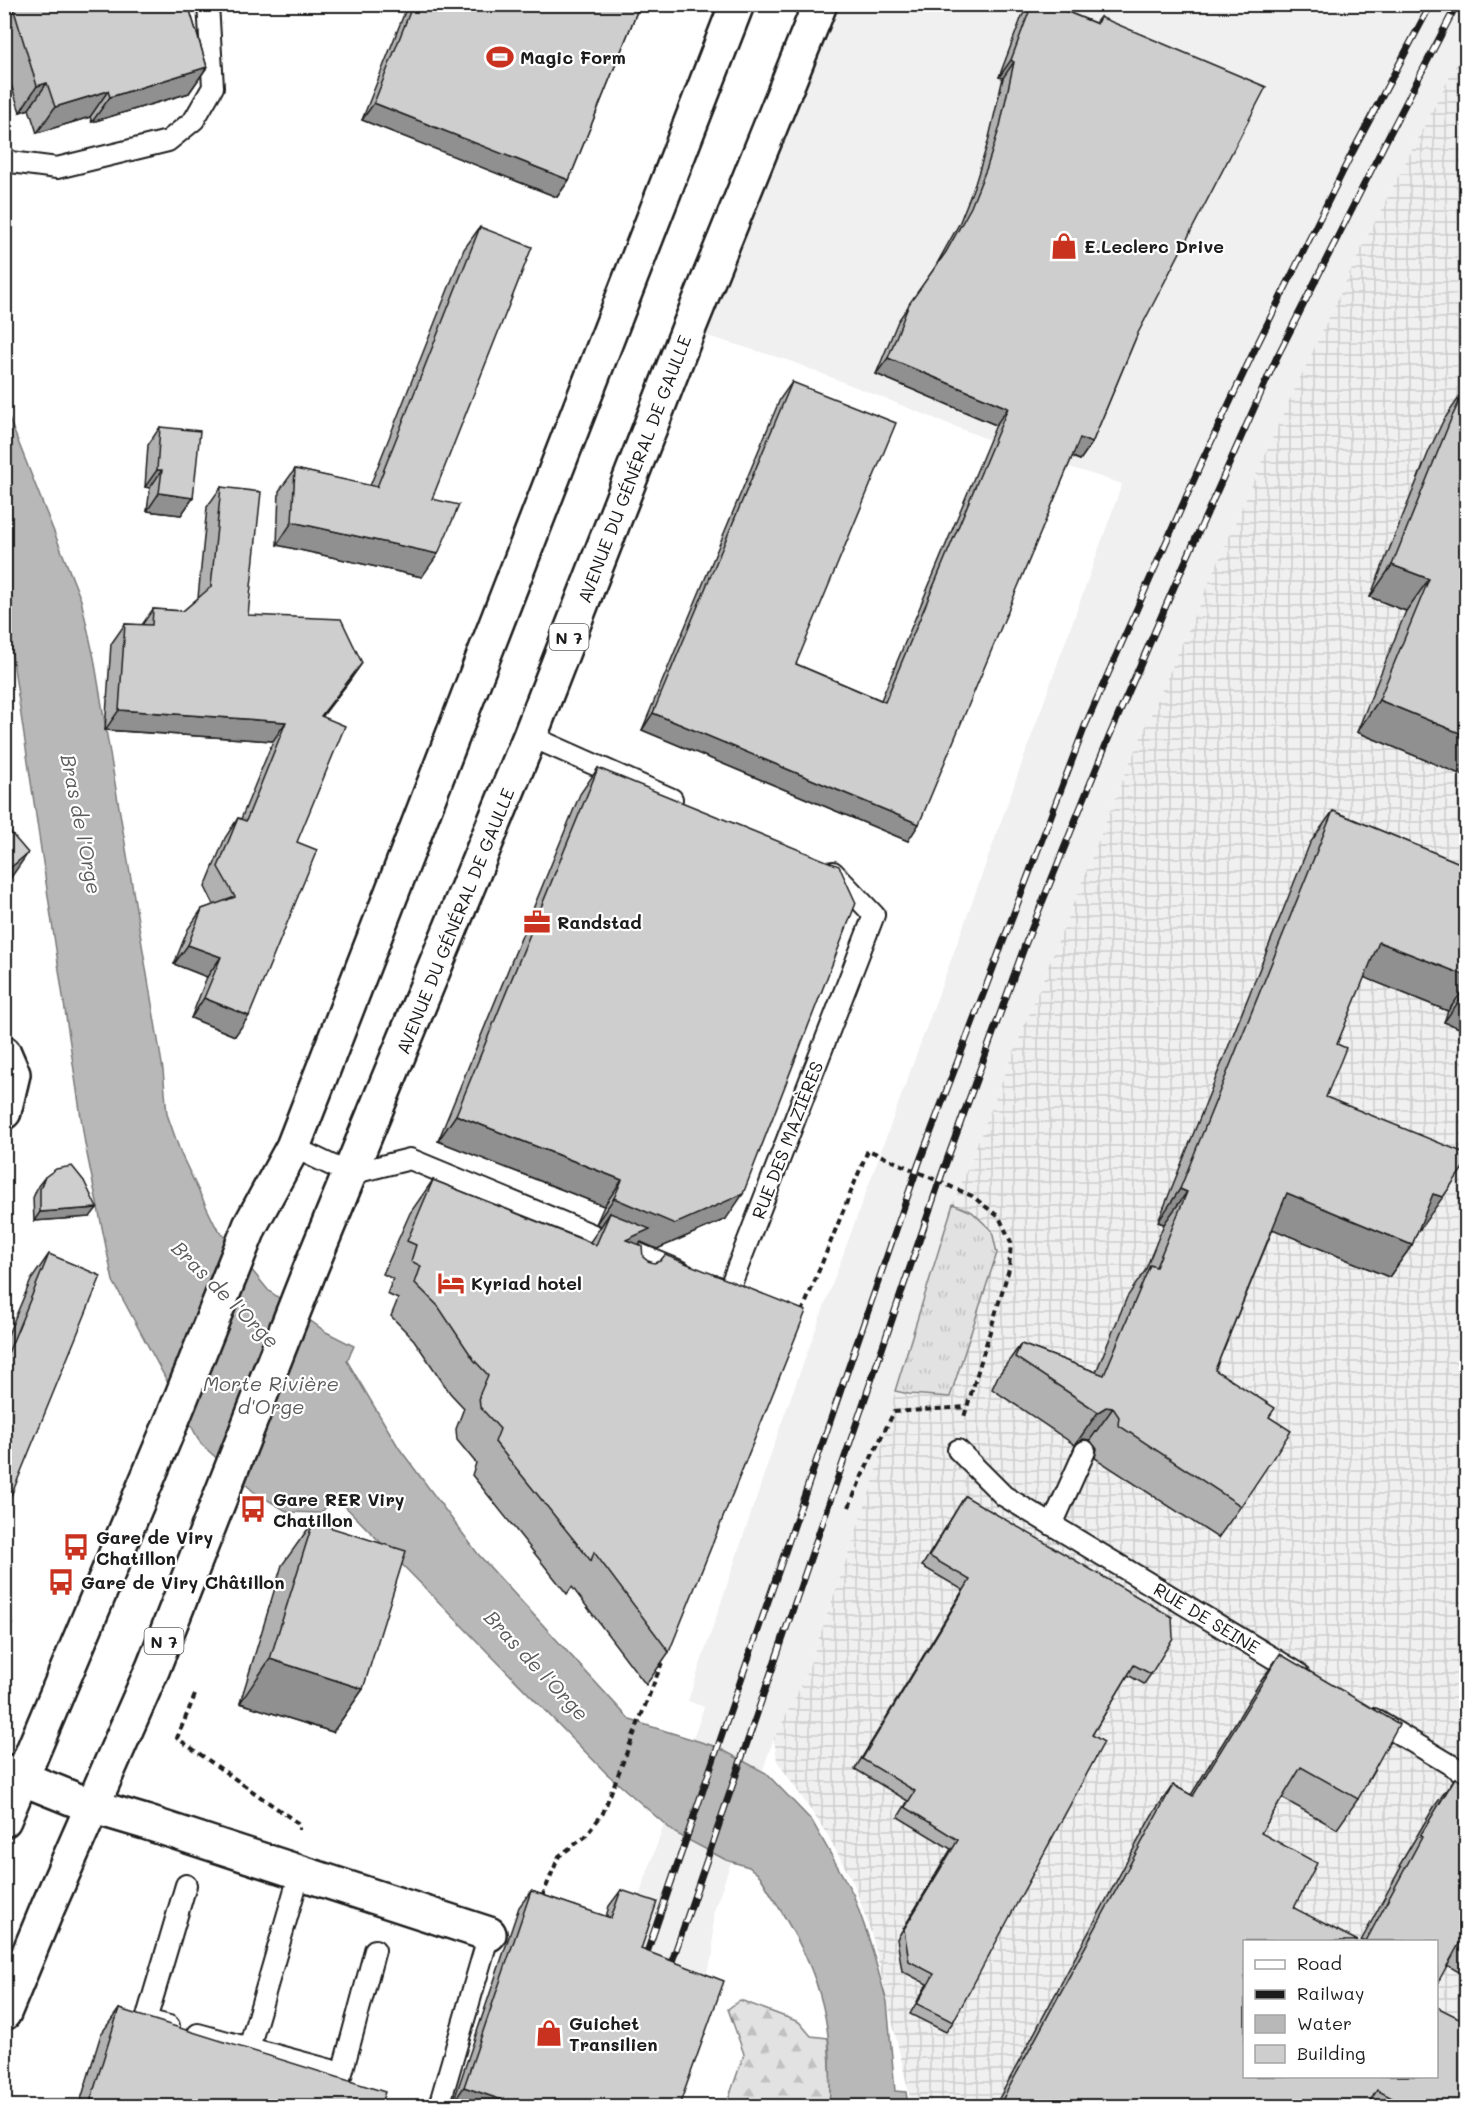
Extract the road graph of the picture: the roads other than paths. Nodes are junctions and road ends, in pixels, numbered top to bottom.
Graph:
1 (208, 4) edge
2 (737, 4) edge
3 (820, 4) edge
4 (4, 157) edge
5 (530, 736) junction
6 (687, 806) edge
7 (818, 863) edge
8 (4, 1053) edge
9 (4, 1112) edge
10 (293, 1147) junction
11 (350, 1174) junction
12 (643, 1256) junction
13 (634, 1275) edge
14 (958, 1450) road end
15 (1085, 1451) dead end
16 (1052, 1525) junction
17 (1315, 1683) edge
18 (1355, 1707) edge
19 (13, 1774) edge
20 (1467, 1774) edge
21 (92, 1806) junction
22 (4, 1820) edge
23 (300, 1872) junction
24 (186, 1885) dead end
25 (489, 1934) joint
26 (375, 1950) dead end
27 (4, 2013) edge
28 (249, 2048) junction
29 (439, 2106) edge

1 - 4 lane
2 - 10 main road
3 - 5 main road, AVENUE DU GÉNÉRAL DE GAULLE / N 7
5 - 6 lane
5 - 11 main road, AVENUE DU GÉNÉRAL DE GAULLE / N 7
7 - 12 lane, RUE DES MAZIÈRES
8 - 9 main road
10 - 11 lane
10 - 19 main road
11 - 12 lane, RUE DES MAZIÈRES
11 - 21 main road, AVENUE DU GÉNÉRAL DE GAULLE / N 7
12 - 13 lane
14 - 16 lane, RUE DE SEINE
15 - 16 lane
16 - 17 lane, RUE DE SEINE
18 - 20 lane
19 - 21 main road
19 - 22 main road
21 - 23 main road
21 - 27 main road, N 7
23 - 25 main road
23 - 28 lane
24 - 28 lane
25 - 29 lane
26 - 28 lane

